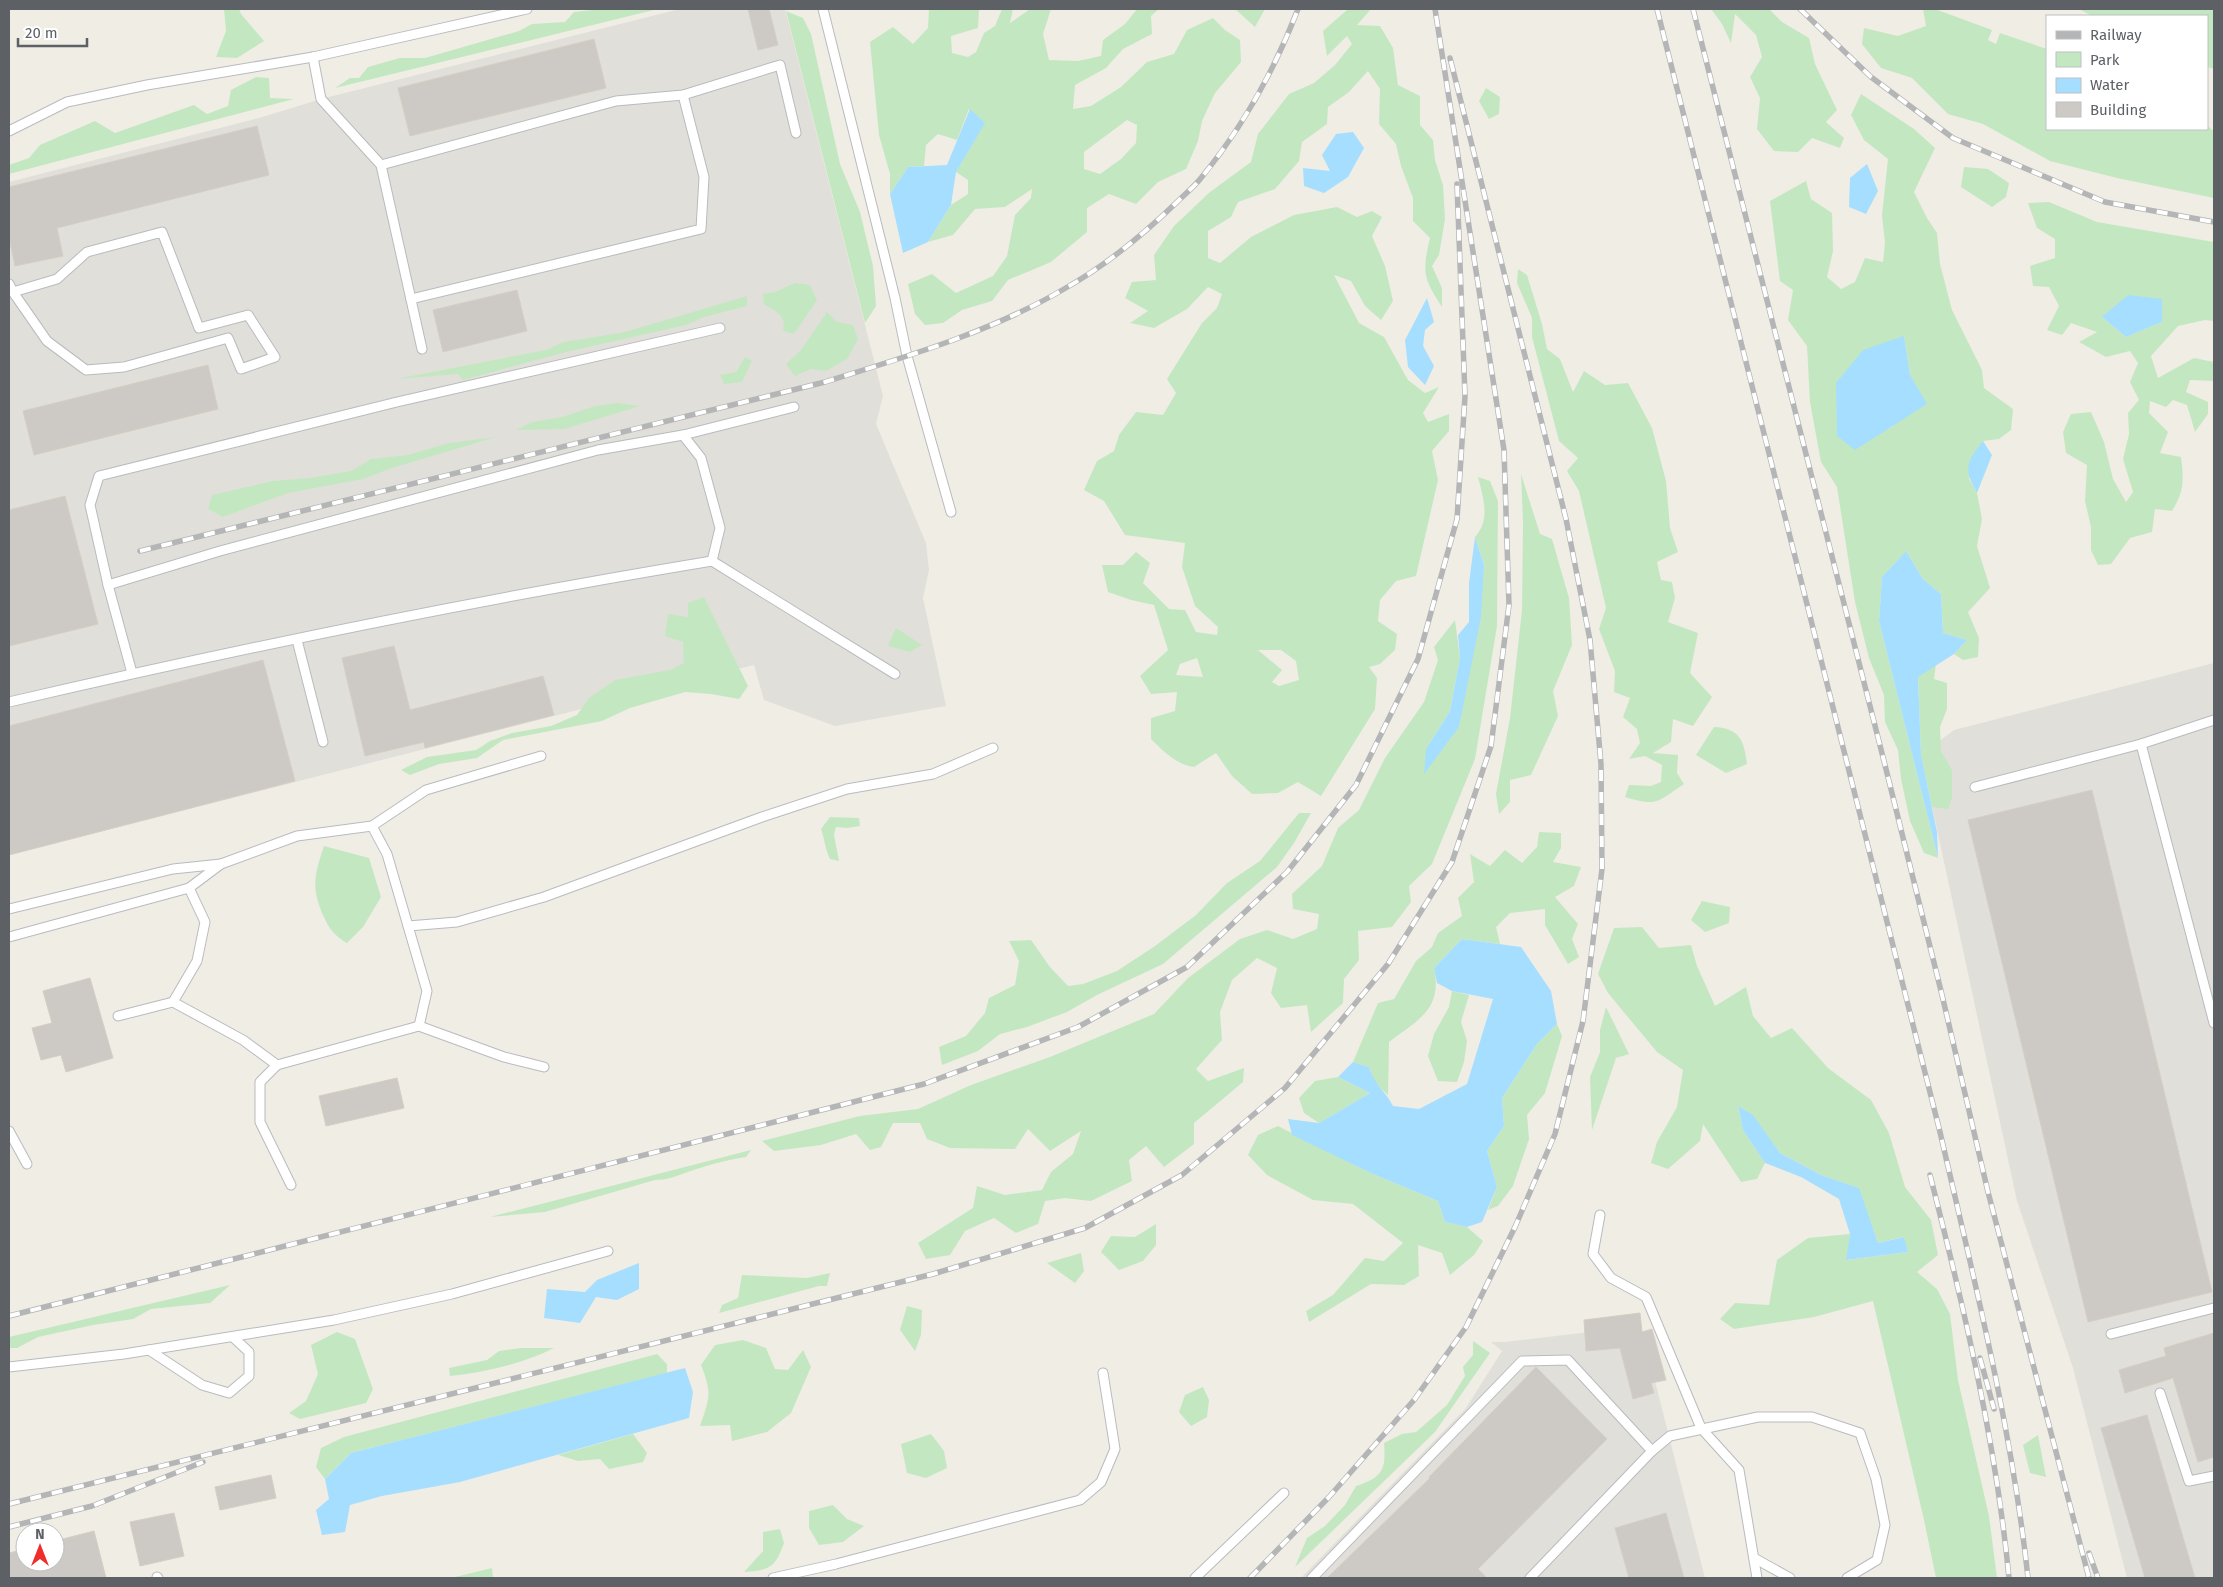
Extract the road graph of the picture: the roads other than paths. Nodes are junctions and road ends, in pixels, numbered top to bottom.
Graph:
1 (527, 9) edge
2 (823, 9) edge
3 (313, 57) junction
4 (683, 95) junction
5 (9, 131) edge
6 (796, 133) dead end
7 (380, 165) junction
8 (11, 288) edge
9 (410, 300) junction
10 (720, 328) dead end
11 (422, 349) dead end
12 (794, 407) dead end
13 (683, 434) junction
14 (951, 512) dead end
15 (712, 561) junction
16 (108, 585) junction
17 (297, 640) junction
18 (132, 673) junction
19 (895, 674) dead end
20 (9, 702) edge
21 (2214, 720) edge
22 (323, 742) dead end
23 (2141, 744) junction
24 (993, 748) dead end
25 (541, 756) dead end
26 (1975, 787) dead end
27 (372, 826) junction
28 (221, 864) junction
29 (189, 888) junction
30 (9, 909) edge
31 (408, 926) junction
32 (9, 937) edge
33 (173, 1002) junction
34 (2212, 1007) edge
35 (118, 1016) dead end
36 (2214, 1023) edge
37 (419, 1026) junction
38 (277, 1065) junction
39 (544, 1067) dead end
40 (9, 1131) edge
41 (27, 1164) dead end
42 (291, 1186) dead end
43 (1600, 1215) dead end
44 (608, 1251) dead end
45 (2214, 1308) edge
46 (2111, 1334) dead end
47 (234, 1338) junction
48 (149, 1350) junction
49 (9, 1368) edge
50 (1103, 1373) dead end
51 (2160, 1393) dead end
52 (1701, 1428) junction
53 (1652, 1451) junction
54 (2214, 1476) edge
55 (1284, 1493) dead end
56 (1754, 1558) junction
57 (773, 1578) edge
58 (1195, 1578) edge
59 (1312, 1578) edge
60 (1530, 1578) edge
61 (1756, 1578) edge
62 (1790, 1578) edge
63 (1847, 1578) edge

1 - 3 lane
2 - 14 lane
3 - 5 lane
3 - 7 lane
4 - 6 lane
4 - 7 lane
4 - 9 lane
7 - 9 lane
8 - 8 lane
9 - 11 lane
10 - 16 lane
12 - 13 lane
13 - 15 lane
13 - 16 lane
15 - 17 lane
15 - 19 lane
16 - 18 lane
17 - 18 lane
17 - 22 lane
18 - 20 lane
21 - 23 lane
23 - 26 lane
23 - 34 lane
24 - 31 lane
25 - 27 lane
27 - 28 lane
27 - 31 lane
28 - 29 lane
28 - 30 lane
29 - 32 lane
29 - 33 lane
31 - 37 lane
33 - 35 lane
33 - 38 lane
34 - 36 lane
37 - 38 lane
37 - 39 lane
38 - 42 lane
40 - 41 lane
43 - 52 lane
44 - 47 lane
45 - 46 lane
47 - 48 lane
47 - 48 lane
48 - 49 lane
50 - 57 lane
51 - 54 lane
52 - 53 lane
52 - 56 lane
52 - 63 lane
53 - 59 lane
53 - 60 lane
55 - 58 lane
56 - 61 lane
56 - 62 lane

